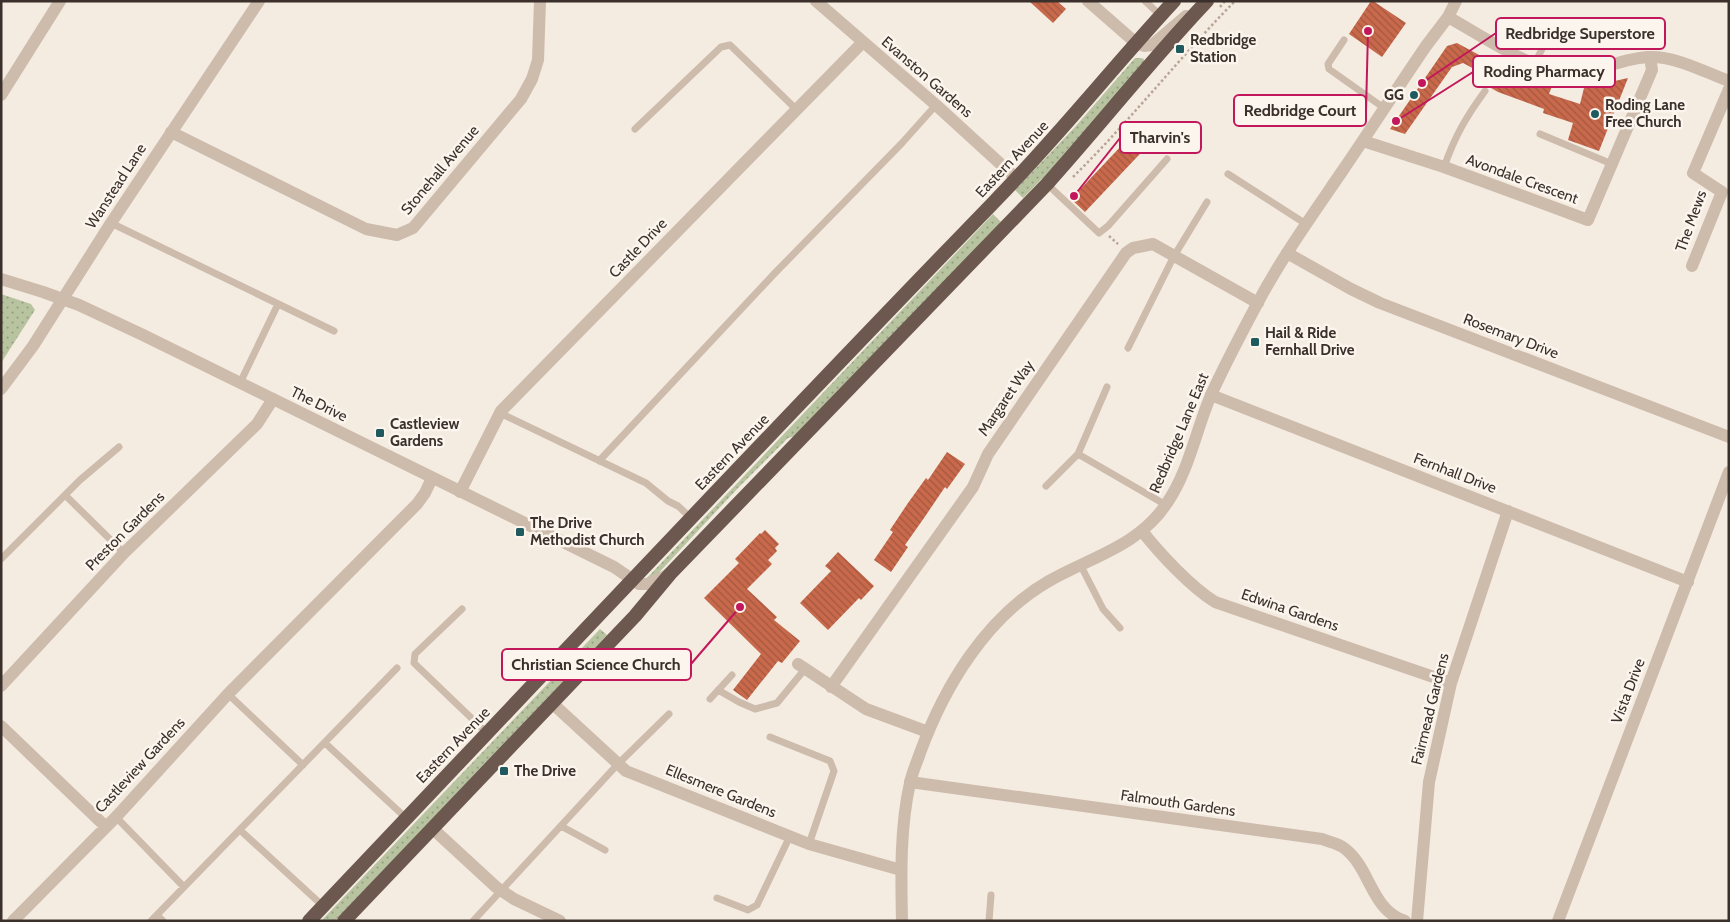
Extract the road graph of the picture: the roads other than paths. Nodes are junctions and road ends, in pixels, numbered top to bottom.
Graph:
1 (60, 1) edge
2 (259, 1) edge
3 (540, 1) edge
4 (816, 1) edge
5 (1088, 1) edge
6 (1145, 1) edge
7 (1174, 1) edge
8 (1203, 1) edge
9 (1207, 1) edge
10 (1456, 1) edge
11 (1161, 16) junction
12 (1448, 17) junction
13 (1344, 40) dead end
14 (862, 43) junction
15 (1136, 43) junction
16 (1511, 53) junction
17 (1650, 57) junction
18 (1534, 65) junction
19 (1729, 81) edge
20 (1729, 89) edge
21 (1485, 91) dead end
22 (1, 96) edge
23 (936, 105) junction
24 (1384, 108) junction
25 (797, 110) junction
26 (634, 129) dead end
27 (171, 132) junction
28 (1540, 134) dead end
29 (1363, 141) junction
30 (1167, 159) dead end
31 (1612, 164) junction
32 (1444, 167) junction
33 (1228, 174) dead end
34 (1016, 178) junction
35 (1052, 188) junction
36 (1207, 202) dead end
37 (111, 223) junction
38 (1306, 224) junction
39 (1287, 253) junction
40 (1174, 256) junction
41 (1692, 266) dead end
42 (1, 279) edge
43 (62, 298) junction
44 (1258, 303) junction
45 (278, 304) junction
46 (334, 331) dead end
47 (1128, 348) dead end
48 (240, 383) junction
49 (1107, 387) dead end
50 (1, 389) edge
51 (1211, 395) junction
52 (273, 399) junction
53 (500, 413) junction
54 (1729, 437) edge
55 (119, 447) dead end
56 (1078, 454) junction
57 (599, 461) junction
58 (1729, 472) edge
59 (432, 478) junction
60 (1046, 486) dead end
61 (460, 492) junction
62 (65, 495) junction
63 (1166, 505) junction
64 (1508, 512) junction
65 (691, 518) junction
66 (1142, 531) junction
67 (124, 553) junction
68 (1, 559) edge
69 (1081, 566) junction
70 (670, 574) junction
71 (632, 580) junction
72 (1688, 582) junction
73 (462, 609) dead end
74 (1120, 628) dead end
75 (801, 667) joint
76 (397, 668) dead end
77 (732, 676) dead end
78 (1451, 683) junction
79 (1, 686) edge
80 (832, 687) junction
81 (718, 690) junction
82 (228, 694) junction
83 (710, 699) dead end
84 (552, 702) junction
85 (669, 714) dead end
86 (1, 726) edge
87 (928, 732) junction
88 (487, 733) junction
89 (770, 737) dead end
90 (325, 743) junction
91 (618, 764) junction
92 (303, 765) junction
93 (910, 782) junction
94 (116, 817) junction
95 (406, 818) junction
96 (560, 826) junction
97 (106, 827) junction
98 (432, 828) junction
99 (240, 830) junction
100 (790, 836) junction
101 (810, 844) junction
102 (605, 850) dead end
103 (901, 870) junction
104 (184, 887) junction
105 (500, 890) junction
106 (990, 895) dead end
107 (717, 898) dead end
108 (323, 906) junction
109 (154, 918) edge
110 (13, 921) edge
111 (163, 921) edge
112 (309, 921) edge
113 (344, 921) edge
114 (473, 921) edge
115 (560, 921) edge
116 (902, 921) edge
117 (988, 921) edge
118 (1405, 921) edge
119 (1417, 921) edge
120 (1558, 921) edge

1 - 22 street
2 - 27 street, Wanstead Lane
3 - 27 street, Stonehall Avenue
4 - 14 street, Evanston Gardens
5 - 15 street
6 - 11 lane
7 - 11 highway, Eastern Avenue
8 - 15 street
9 - 35 highway
10 - 12 street, Redbridge Lane East
11 - 15 highway, Eastern Avenue
12 - 16 street
12 - 24 street, Redbridge Lane East
13 - 24 lane
14 - 23 street, Evanston Gardens
14 - 25 street, Castle Drive
15 - 34 highway, Eastern Avenue
16 - 18 street
16 - 18 lane
17 - 18 street
17 - 19 street
17 - 31 street, Avondale Crescent
20 - 41 street, The Mews
21 - 32 lane
23 - 34 street, Evanston Gardens
23 - 57 lane
24 - 29 street, Redbridge Lane East
25 - 26 lane
25 - 53 street, Castle Drive
27 - 37 street, Wanstead Lane
28 - 31 lane
29 - 32 street, Avondale Crescent
29 - 38 street, Redbridge Lane East
30 - 35 lane
31 - 32 street, Avondale Crescent
33 - 38 lane
34 - 65 highway, Eastern Avenue
35 - 70 highway
36 - 40 lane
37 - 43 street, Wanstead Lane
37 - 45 lane
38 - 39 street, Redbridge Lane East
39 - 44 street, Redbridge Lane East
39 - 54 street, Rosemary Drive
40 - 44 street
40 - 47 lane
40 - 80 street, Margaret Way
42 - 43 street, The Drive
43 - 48 street, The Drive
43 - 50 street, Wanstead Lane
44 - 51 street, Redbridge Lane East
45 - 46 lane
45 - 48 lane
48 - 52 street, The Drive
49 - 56 lane
51 - 63 street, Redbridge Lane East
51 - 64 street, Fernhall Drive
52 - 59 street, The Drive
52 - 67 street, Preston Gardens
53 - 57 lane
53 - 61 street, Castle Drive
55 - 62 lane
56 - 60 lane
56 - 63 lane
57 - 65 lane
58 - 72 street, Vista Drive
59 - 61 street, The Drive
59 - 82 street, Castleview Gardens
61 - 71 street, The Drive
62 - 67 lane
62 - 68 lane
63 - 66 street, Redbridge Lane East
64 - 72 street, Fernhall Drive
64 - 78 street, Fairmead Gardens
65 - 71 highway, Eastern Avenue
66 - 69 street, Redbridge Lane East
66 - 78 street, Edwina Gardens
67 - 79 street, Preston Gardens
69 - 74 lane
69 - 87 street, Redbridge Lane East
70 - 71 street
70 - 84 highway
71 - 88 highway, Eastern Avenue
72 - 120 street, Vista Drive
73 - 88 lane
75 - 80 street
75 - 81 lane
76 - 90 lane
77 - 81 lane
78 - 119 street, Fairmead Gardens
80 - 87 street
81 - 83 lane
82 - 92 lane
82 - 94 street, Castleview Gardens
84 - 91 street, Ellesmere Gardens
84 - 98 highway
85 - 91 lane
86 - 97 street
87 - 93 street, Redbridge Lane East
88 - 95 highway, Eastern Avenue
89 - 101 lane
90 - 92 lane
90 - 95 lane
91 - 96 lane
91 - 100 street, Ellesmere Gardens
92 - 99 lane
93 - 103 street, Redbridge Lane East
93 - 118 street, Falmouth Gardens
94 - 97 street, Castleview Gardens
94 - 104 lane
95 - 108 highway, Eastern Avenue
96 - 102 lane
96 - 105 lane
97 - 110 street, Castleview Gardens
98 - 105 street
98 - 113 highway
99 - 104 lane
99 - 108 lane
100 - 101 street, Ellesmere Gardens
100 - 107 lane
101 - 103 street, Ellesmere Gardens
103 - 116 street, Redbridge Lane East
104 - 109 lane
105 - 114 lane
105 - 115 street
106 - 117 lane
108 - 112 highway, Eastern Avenue
109 - 111 lane

